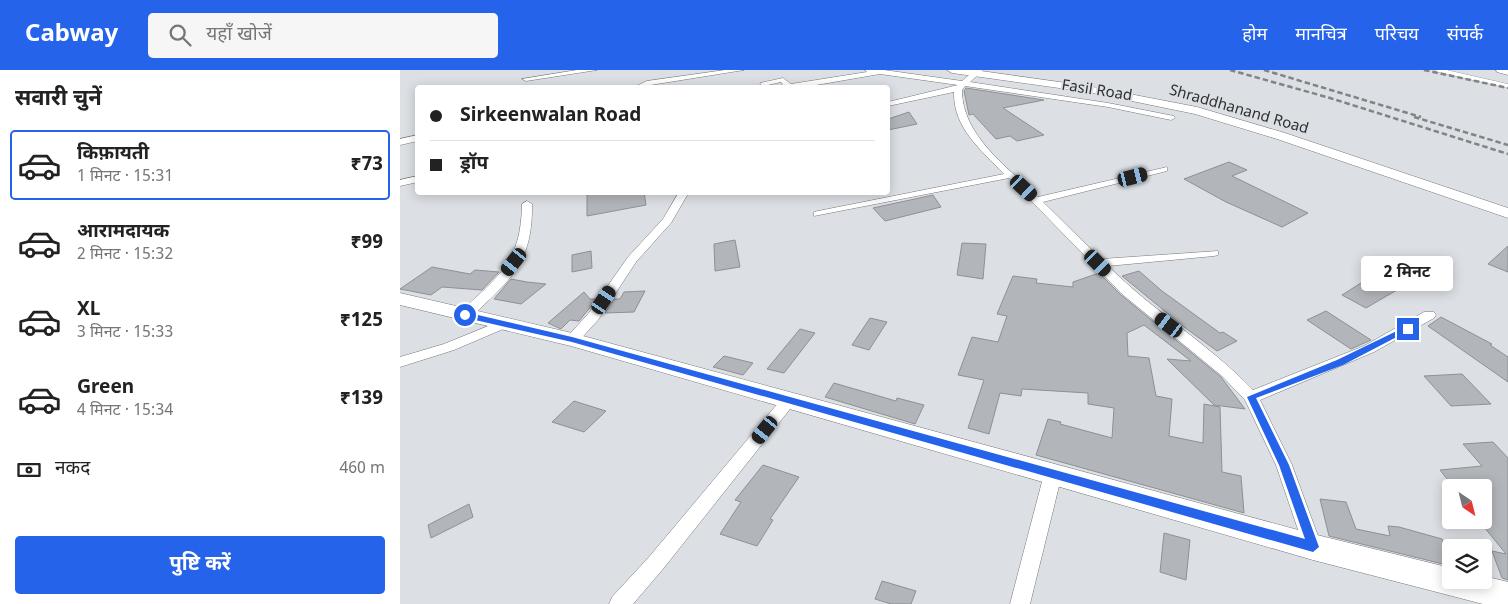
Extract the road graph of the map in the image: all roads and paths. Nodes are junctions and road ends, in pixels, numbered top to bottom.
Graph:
1 (593, 70) edge
2 (740, 70) edge
3 (869, 70) edge
4 (952, 70) edge
5 (1438, 70) edge
6 (1501, 70) edge
7 (978, 71) edge
8 (880, 72) junction
9 (1508, 72) edge
10 (526, 79) dead end
11 (660, 84) edge
12 (765, 85) edge
13 (787, 85) edge
14 (801, 85) edge
15 (960, 86) junction
16 (1508, 86) edge
17 (890, 104) edge
18 (1171, 118) dead end
19 (415, 139) edge
20 (400, 142) edge
21 (1164, 169) dead end
22 (1011, 175) junction
23 (415, 180) edge
24 (400, 183) edge
25 (682, 195) edge
26 (1037, 200) junction
27 (527, 204) dead end
28 (1508, 208) edge
29 (1508, 213) edge
30 (818, 214) dead end
31 (1214, 253) dead end
32 (1098, 263) junction
33 (400, 299) edge
34 (465, 315) junction
35 (1429, 315) dead end
36 (503, 324) junction
37 (572, 340) junction
38 (400, 362) edge
39 (1251, 397) junction
40 (789, 400) junction
41 (1053, 474) junction
42 (1313, 547) junction
43 (1479, 596) edge
44 (1508, 596) edge
45 (618, 604) edge
46 (1020, 604) edge

1 - 10 street
2 - 11 street
3 - 8 street, Fasil Road
4 - 7 street, Shraddhanand Road
5 - 16 lane
6 - 9 street
7 - 15 street
7 - 28 street, Shraddhanand Road
7 - 29 street, Shraddhanand Road
8 - 14 street
8 - 15 street, Fasil Road
12 - 13 street
15 - 17 street
15 - 18 street, Fasil Road
15 - 22 street
19 - 20 street
21 - 26 street
22 - 26 street
22 - 30 street
23 - 24 street
25 - 37 street
26 - 32 street
27 - 34 street
31 - 32 street
32 - 39 street
33 - 34 street
34 - 36 street
35 - 39 street
36 - 37 street
36 - 38 street
37 - 40 street
39 - 42 street
40 - 41 street
40 - 45 street
41 - 42 street
41 - 46 street
42 - 43 street
43 - 44 street

